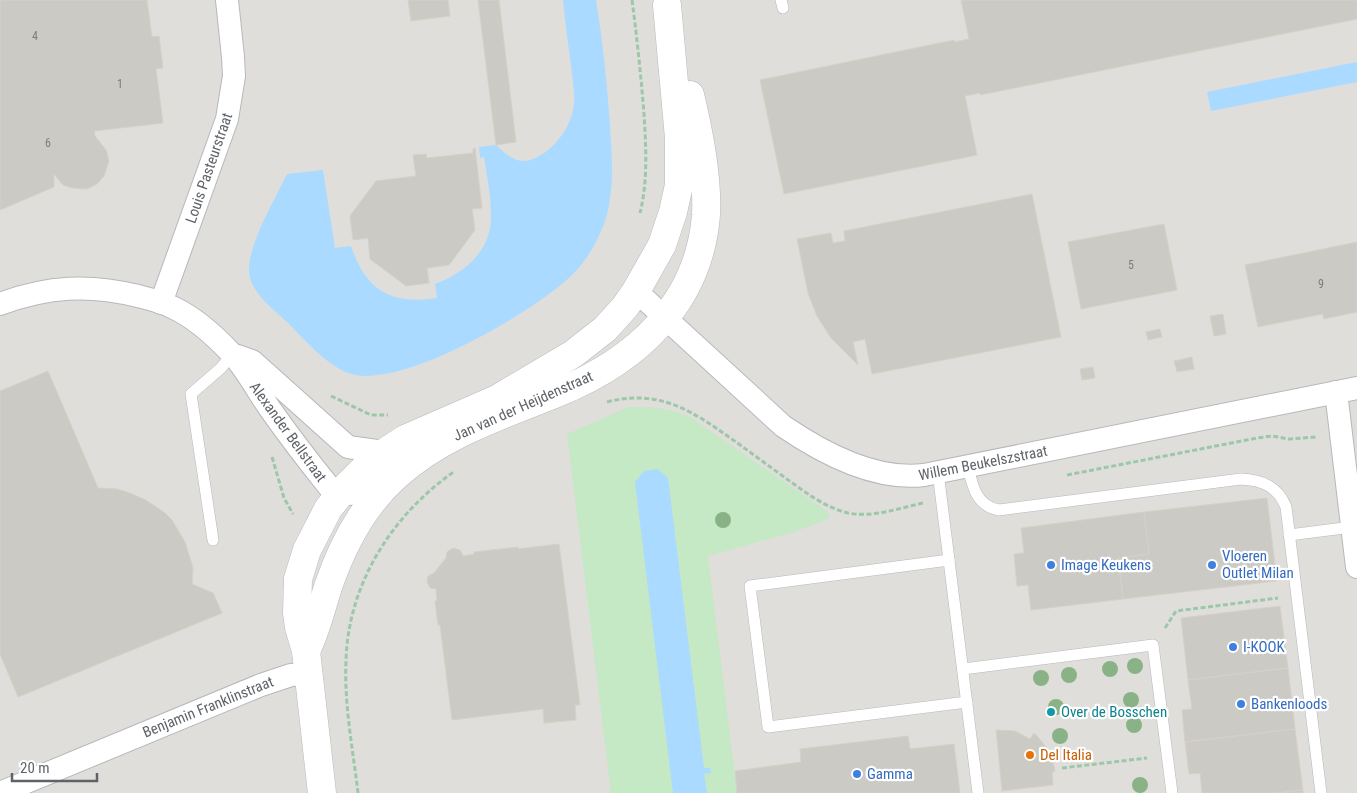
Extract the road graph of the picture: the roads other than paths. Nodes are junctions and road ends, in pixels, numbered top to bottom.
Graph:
1 (227, 0) edge
2 (667, 3) edge
3 (636, 291) junction
4 (161, 303) junction
5 (0, 304) edge
6 (666, 318) junction
7 (232, 354) junction
8 (1346, 390) edge
9 (384, 452) junction
10 (968, 466) junction
11 (938, 472) junction
12 (383, 490) junction
13 (339, 495) junction
14 (1352, 527) junction
15 (1289, 535) junction
16 (213, 540) dead end
17 (949, 560) junction
18 (1357, 567) edge
19 (307, 663) junction
20 (963, 669) junction
21 (967, 702) junction
22 (0, 793) edge
23 (322, 793) edge
24 (978, 793) edge
25 (1172, 793) edge
26 (1321, 793) edge

1 - 4 street, Louis Pasteurstraat
2 - 3 street, Jan van der Heijdenstraat
2 - 6 street, Jan van der Heijdenstraat
3 - 6 street, Willem Beukelszstraat
3 - 9 street, Jan van der Heijdenstraat
4 - 5 street, Alexander Bellstraat
4 - 7 street, Alexander Bellstraat
6 - 11 street, Willem Beukelszstraat
6 - 12 street, Jan van der Heijdenstraat
7 - 9 street, Alexander Bellstraat
7 - 13 street, Alexander Bellstraat
7 - 16 lane
8 - 10 street, Willem Beukelszstraat
8 - 14 street
9 - 13 street, Jan van der Heijdenstraat
10 - 11 street, Willem Beukelszstraat
10 - 15 lane
11 - 17 lane
12 - 13 street, Alexander Bellstraat
12 - 19 street, Jan van der Heijdenstraat
13 - 19 street, Jan van der Heijdenstraat
14 - 15 lane
14 - 18 street
15 - 26 lane
17 - 20 lane
17 - 21 lane
19 - 22 street, Benjamin Franklinstraat
19 - 23 street, Jan van der Heijdenstraat
20 - 21 lane
20 - 25 lane
21 - 24 lane

